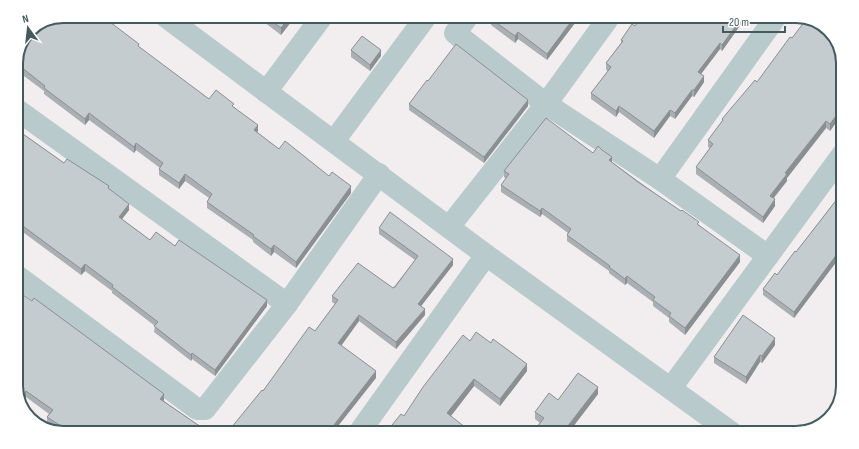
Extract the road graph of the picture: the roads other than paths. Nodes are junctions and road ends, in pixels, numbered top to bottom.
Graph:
1 (174, 23) edge
2 (317, 23) edge
3 (421, 23) edge
4 (451, 23) edge
5 (605, 23) edge
6 (772, 23) edge
7 (461, 26) edge
8 (266, 92) junction
9 (546, 104) junction
10 (23, 114) edge
11 (334, 141) junction
12 (836, 163) edge
13 (379, 174) junction
14 (660, 179) junction
15 (449, 227) junction
16 (486, 255) junction
17 (768, 256) junction
18 (23, 280) edge
19 (287, 304) junction
20 (671, 388) junction
21 (364, 426) edge
22 (723, 426) edge

1 - 8 street
2 - 8 street
3 - 11 street
4 - 7 street
5 - 9 street
6 - 14 street
7 - 9 street
8 - 11 street
9 - 14 street
9 - 15 street
10 - 19 street
11 - 13 street
12 - 17 street
13 - 15 street
13 - 19 street
14 - 17 street
15 - 16 street
16 - 20 street
16 - 21 street
17 - 20 street
18 - 19 street
20 - 22 street

